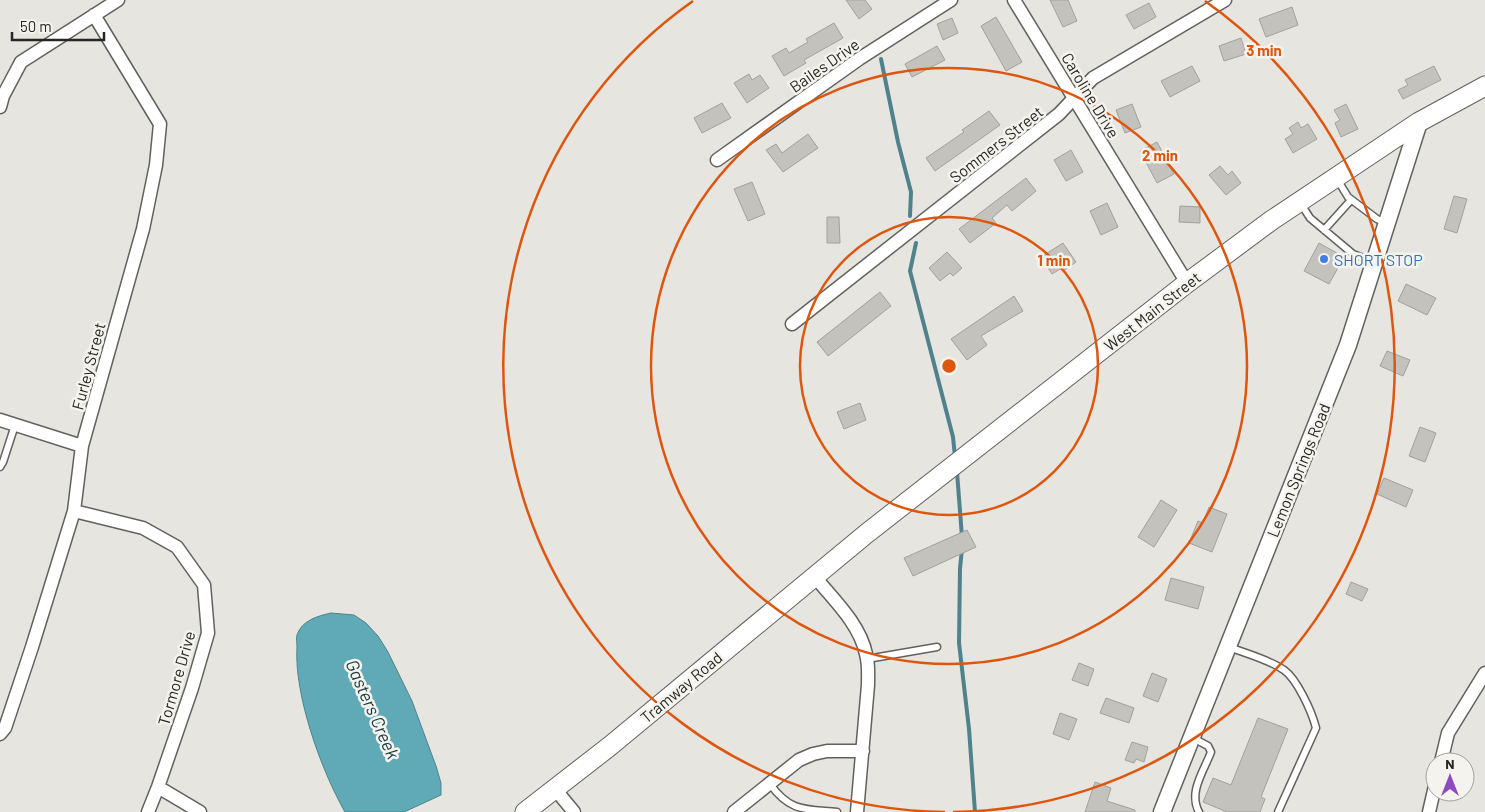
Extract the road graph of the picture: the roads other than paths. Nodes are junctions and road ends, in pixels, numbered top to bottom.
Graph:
1 (118, 0) edge
2 (950, 0) edge
3 (1014, 0) edge
4 (1225, 0) edge
5 (94, 15) junction
6 (1485, 86) edge
7 (1074, 99) junction
8 (0, 107) edge
9 (1419, 122) junction
10 (718, 160) dead end
11 (1336, 178) junction
12 (1351, 200) junction
13 (1300, 202) junction
14 (1387, 223) junction
15 (1324, 230) junction
16 (1375, 262) junction
17 (1187, 283) junction
18 (792, 324) dead end
19 (0, 420) edge
20 (15, 425) junction
21 (82, 446) junction
22 (0, 467) edge
23 (74, 510) junction
24 (835, 560) joint
25 (815, 577) junction
26 (1228, 646) junction
27 (936, 647) dead end
28 (867, 659) junction
29 (1485, 673) edge
30 (0, 734) edge
31 (1192, 737) junction
32 (863, 751) junction
33 (1443, 752) edge
34 (770, 784) junction
35 (158, 787) junction
36 (555, 789) junction
37 (148, 812) edge
38 (200, 812) edge
39 (525, 812) edge
40 (574, 812) edge
41 (734, 812) edge
42 (837, 812) edge
43 (857, 812) edge
44 (1162, 812) edge
45 (1198, 812) edge
46 (1278, 812) edge

1 - 5 street
2 - 10 street, Bailes Drive
3 - 7 street, Caroline Drive
4 - 7 street, Sommers Street
5 - 8 street
5 - 21 street, Furley Street
6 - 9 main road, West Main Street
7 - 17 street, Caroline Drive
7 - 18 street, Sommers Street
9 - 11 main road, West Main Street
9 - 14 street, Lemon Springs Road
11 - 12 lane
11 - 13 main road, West Main Street
12 - 14 lane
12 - 15 lane
13 - 15 lane
13 - 17 main road, West Main Street
14 - 16 street, Lemon Springs Road
15 - 16 lane
16 - 26 street, Lemon Springs Road
17 - 24 main road, West Main Street
19 - 20 street
20 - 21 street
20 - 22 lane
21 - 23 street, Furley Street
23 - 30 street, Furley Street
23 - 35 street, Tormore Drive
24 - 25 main road, Tramway Road
25 - 28 street
25 - 36 main road, Tramway Road
26 - 31 street, Lemon Springs Road
26 - 46 lane
27 - 28 lane
28 - 32 street
29 - 33 street
31 - 44 street, Lemon Springs Road
31 - 45 lane
32 - 34 street
32 - 43 street
34 - 41 street
34 - 42 lane
35 - 37 street, Tormore Drive
35 - 38 street
36 - 39 main road, Tramway Road
36 - 40 street

